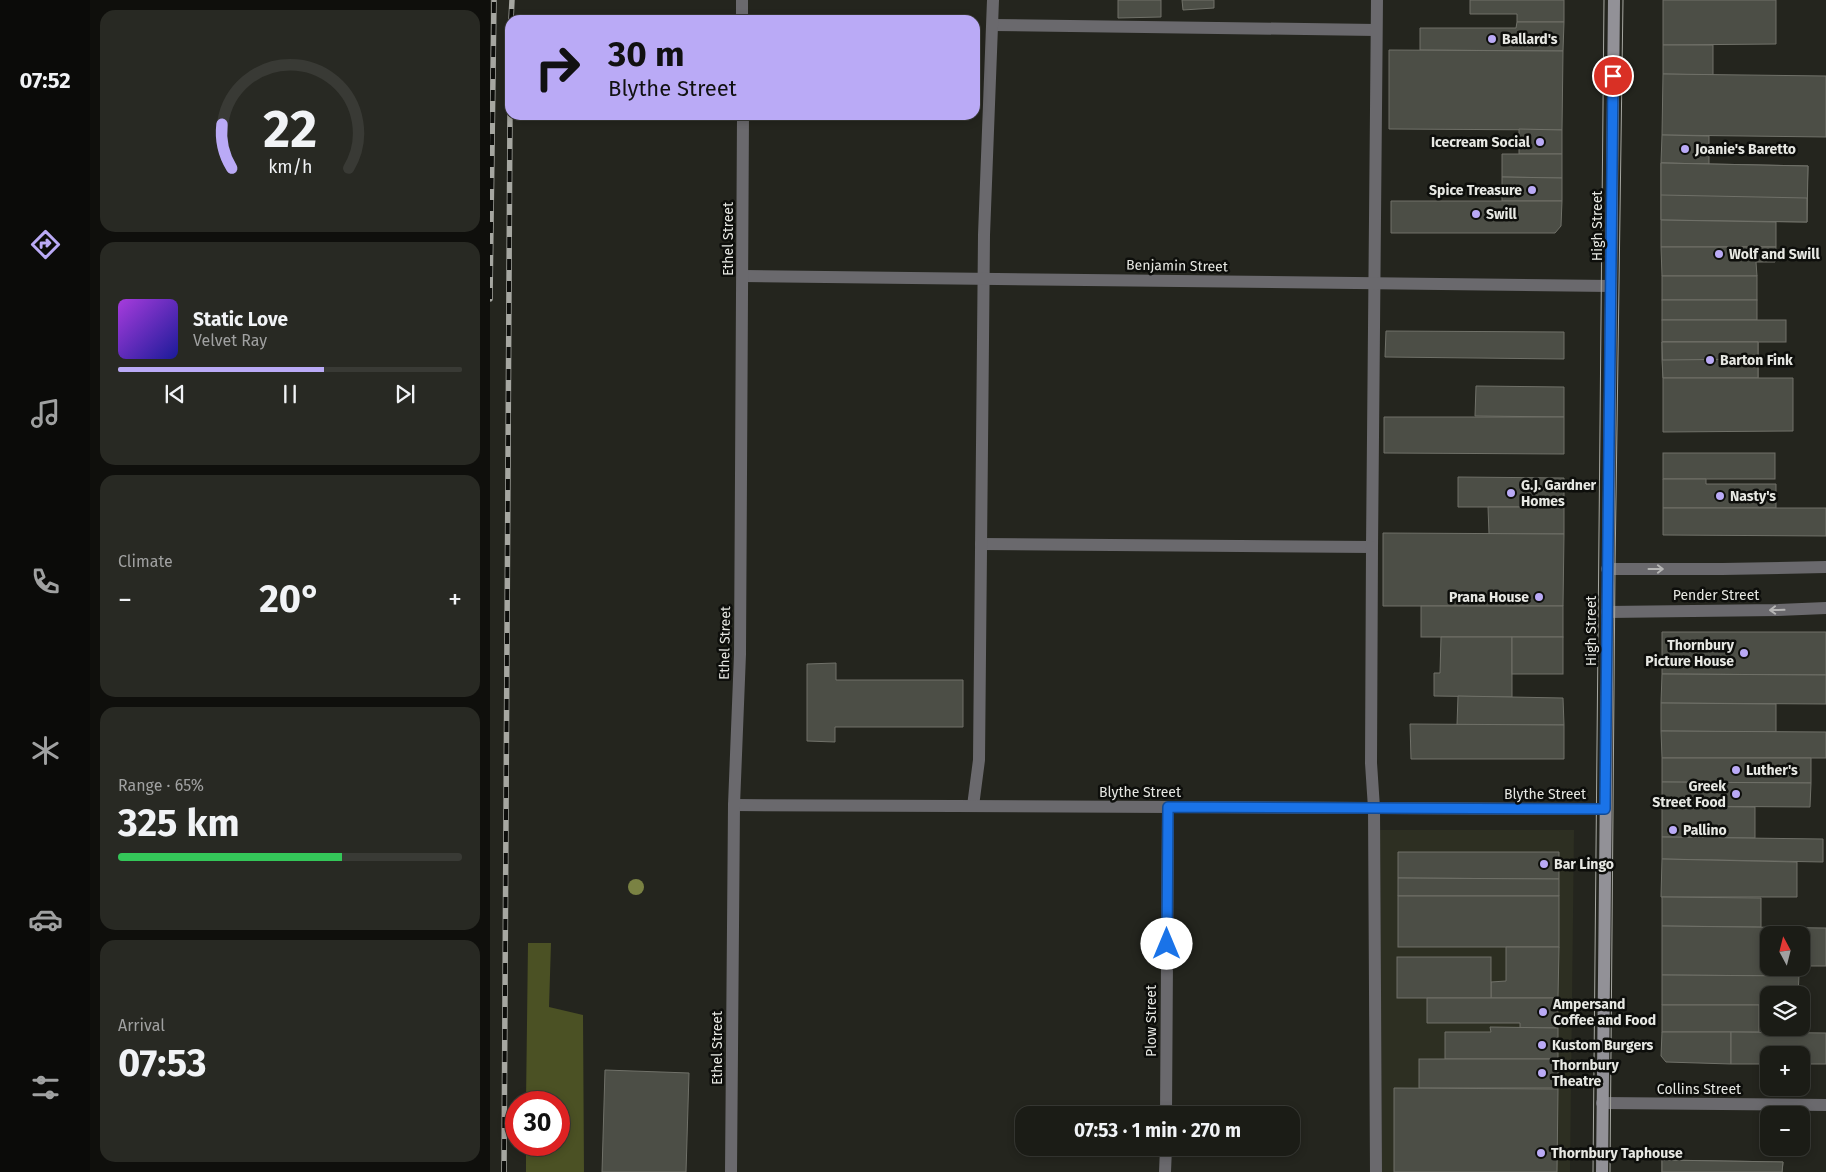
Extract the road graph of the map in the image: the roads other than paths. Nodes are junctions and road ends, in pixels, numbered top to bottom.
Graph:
1 (742, 0) edge
2 (993, 0) edge
3 (1376, 0) edge
4 (1614, 0) edge
5 (742, 15) edge
6 (993, 25) junction
7 (1376, 30) junction
8 (743, 120) edge
9 (743, 276) junction
10 (984, 279) junction
11 (1375, 284) junction
12 (1611, 286) junction
13 (981, 544) junction
14 (1372, 547) junction
15 (1826, 566) edge
16 (1607, 569) junction
17 (1826, 608) edge
18 (1607, 612) junction
19 (734, 805) junction
20 (973, 806) junction
21 (1168, 807) junction
22 (1374, 808) junction
23 (1605, 809) junction
24 (1602, 1103) junction
25 (1826, 1105) edge
26 (1166, 1106) edge
27 (1166, 1156) edge
28 (731, 1172) edge
29 (1166, 1172) edge
30 (1376, 1172) edge
31 (1602, 1172) edge

1 - 5 street
2 - 6 street
3 - 7 street
4 - 12 main road, High Street
6 - 7 street
6 - 10 street
7 - 11 street
8 - 9 street, Ethel Street
9 - 10 street, Benjamin Street
9 - 19 street, Ethel Street
10 - 11 street, Benjamin Street
10 - 13 street
11 - 12 street, Benjamin Street
11 - 14 street
12 - 16 main road, High Street
13 - 14 street
13 - 20 street
14 - 22 street
16 -> 15 street, Pender Street
16 - 18 main road, High Street
17 -> 18 street, Pender Street
18 - 23 main road, High Street
19 - 20 street, Blythe Street
19 - 28 street, Ethel Street
20 - 21 street, Blythe Street
21 - 22 street, Blythe Street
21 - 26 street, Plow Street
22 - 23 street, Blythe Street
22 - 30 street
23 - 24 main road, High Street
24 - 25 street, Collins Street
24 - 31 main road, High Street
27 - 29 street

